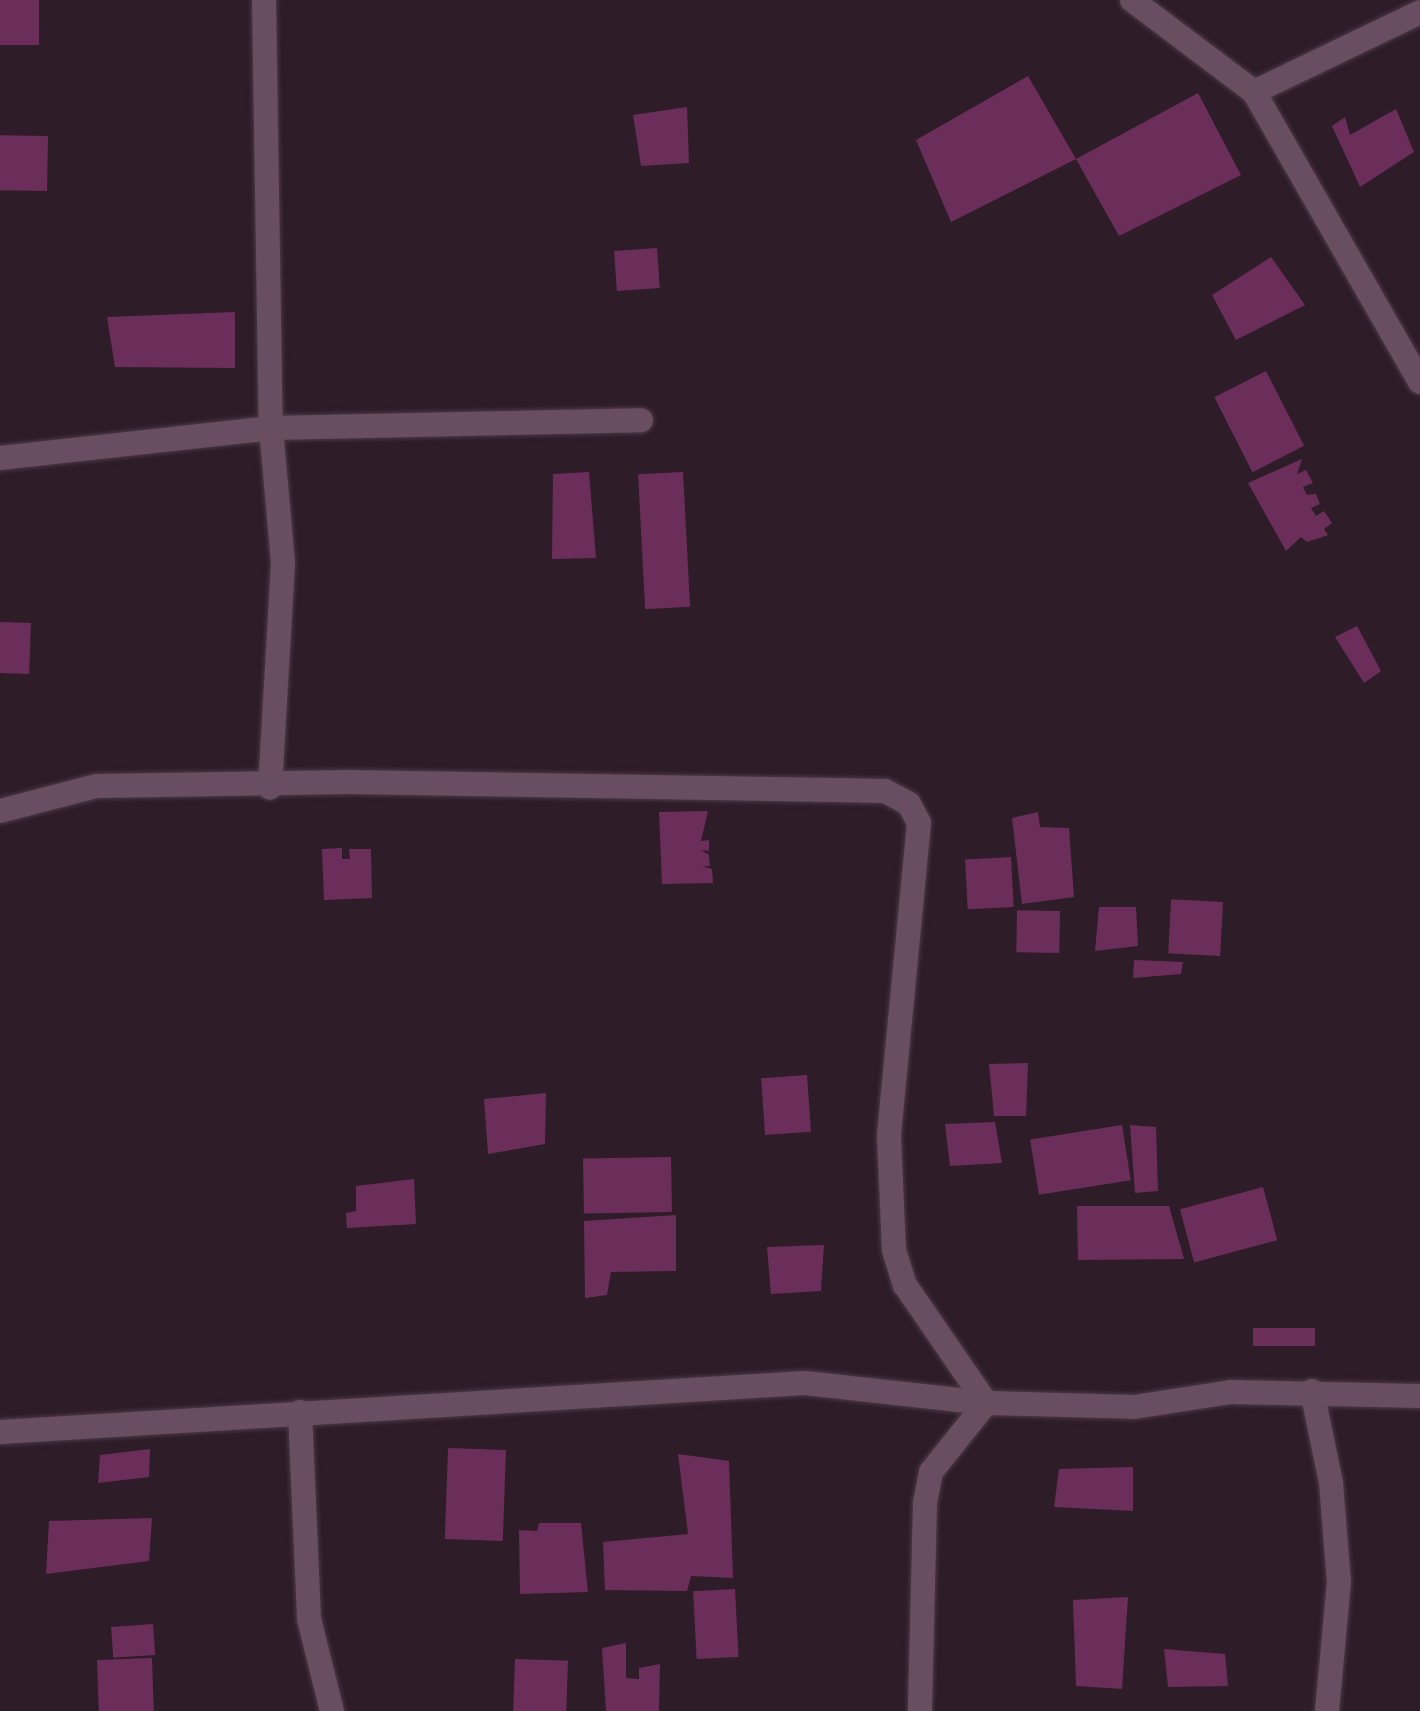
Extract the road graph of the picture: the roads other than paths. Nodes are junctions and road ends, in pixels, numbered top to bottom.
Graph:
1 (264, 0) edge
2 (1132, 0) edge
3 (1420, 12) edge
4 (1254, 92) junction
5 (1420, 382) edge
6 (641, 420) dead end
7 (271, 428) junction
8 (0, 458) edge
9 (270, 788) junction
10 (0, 811) edge
11 (1312, 1391) junction
12 (1420, 1396) edge
13 (986, 1403) junction
14 (300, 1412) junction
15 (0, 1432) edge
16 (332, 1711) edge
17 (920, 1711) edge
18 (1327, 1711) edge

1 - 7 street
2 - 4 street
3 - 4 street
4 - 5 street
6 - 7 street
7 - 8 street
7 - 9 street
9 - 10 street
9 - 13 street
11 - 12 street
11 - 13 street
11 - 18 street
13 - 14 street
13 - 17 street
14 - 15 street
14 - 16 street

